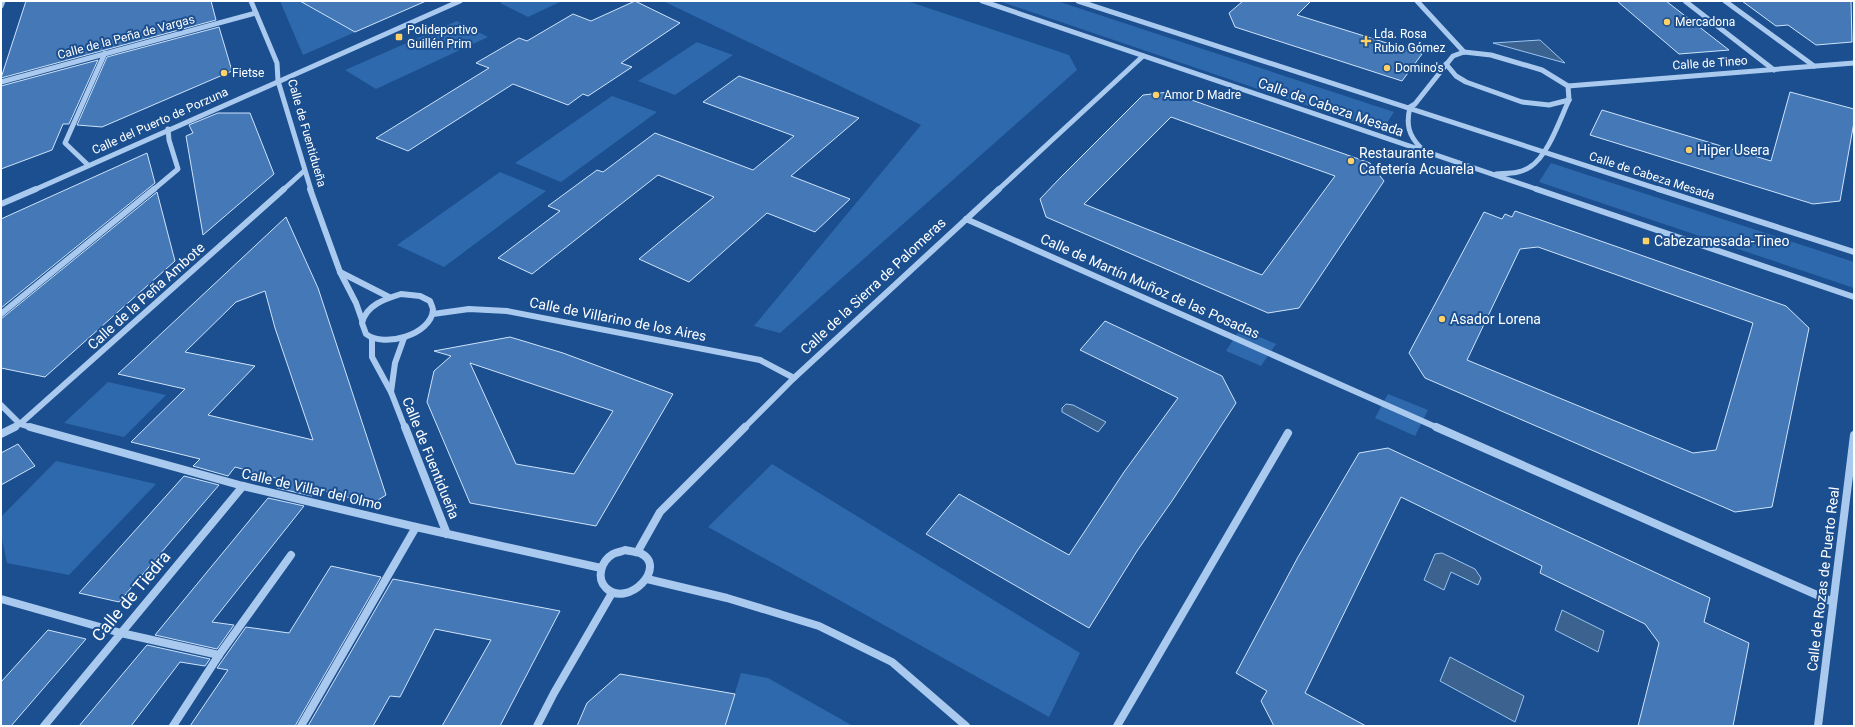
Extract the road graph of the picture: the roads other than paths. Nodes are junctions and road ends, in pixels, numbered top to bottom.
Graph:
1 (3, 1) edge
2 (251, 1) edge
3 (460, 1) edge
4 (982, 1) edge
5 (1078, 1) edge
6 (1417, 1) edge
7 (1685, 1) edge
8 (1725, 1) edge
9 (1, 6) edge
10 (256, 13) junction
11 (1464, 52) junction
12 (105, 53) junction
13 (1143, 56) junction
14 (1854, 63) edge
15 (1446, 64) junction
16 (1814, 66) junction
17 (1774, 70) junction
18 (278, 81) junction
19 (1, 82) edge
20 (1568, 86) junction
21 (1569, 100) junction
22 (1410, 107) junction
23 (168, 129) junction
24 (1422, 150) junction
25 (1543, 152) junction
26 (88, 165) junction
27 (304, 171) junction
28 (1491, 174) junction
29 (1, 204) edge
30 (966, 219) junction
31 (1854, 252) edge
32 (340, 272) junction
33 (389, 297) junction
34 (1854, 297) edge
35 (1, 314) edge
36 (433, 314) junction
37 (362, 320) junction
38 (372, 338) junction
39 (404, 338) junction
40 (794, 378) junction
41 (391, 392) junction
42 (1, 404) edge
43 (20, 424) junction
44 (1288, 433) dead end
45 (1, 434) edge
46 (1854, 435) edge
47 (243, 486) junction
48 (416, 527) junction
49 (447, 534) junction
50 (638, 551) junction
51 (291, 555) dead end
52 (601, 568) junction
53 (648, 579) junction
54 (612, 593) junction
55 (1, 599) edge
56 (1833, 602) junction
57 (121, 633) junction
58 (219, 655) junction
59 (44, 726) edge
60 (173, 726) edge
61 (301, 726) edge
62 (537, 726) edge
63 (966, 726) edge
64 (1117, 726) edge
65 (1818, 726) edge

1 - 9 street
2 - 10 street, Calle de Fuentidueña
3 - 18 street, Calle del Puerto de Porzuna
4 - 13 street, Calle de Cabeza Mesada
5 - 22 street, Calle de Cabeza Mesada
6 - 11 street
7 - 17 street
8 - 16 street
10 - 12 street, Calle de la Peña de Vargas
10 - 18 street, Calle de Fuentidueña
11 - 15 street
11 - 20 street
12 - 19 street, Calle de la Peña de Vargas
12 - 26 street
13 - 24 street, Calle de Cabeza Mesada
13 - 30 street, Calle de la Sierra de Palomeras
14 - 16 street, Calle de Tineo
15 - 21 street
15 - 22 street
16 - 17 street, Calle de Tineo
17 - 20 street, Calle de Tineo
18 - 23 street, Calle del Puerto de Porzuna
18 - 27 street, Calle de Fuentidueña
20 - 21 street
21 - 25 street
22 - 24 street
22 - 25 street, Calle de Cabeza Mesada
23 - 26 street, Calle del Puerto de Porzuna
23 - 35 street
24 - 28 street, Calle de Cabeza Mesada
25 - 28 street
25 - 31 street, Calle de Cabeza Mesada
26 - 29 street, Calle del Puerto de Porzuna
27 - 32 street, Calle de Fuentidueña
27 - 43 street, Calle de la Peña Ambote
28 - 34 street, Calle de Cabeza Mesada
30 - 40 street, Calle de la Sierra de Palomeras
30 - 56 street, Calle de Martín Muñoz de las Posadas
32 - 33 street
32 - 37 street, Calle de Fuentidueña
33 - 36 street
33 - 37 street
36 - 39 street
36 - 40 street, Calle de Villarino de los Aires
37 - 38 street
38 - 39 street
38 - 41 street, Calle de Fuentidueña
39 - 41 street, Calle de Fuentidueña
40 - 50 street, Calle de la Sierra de Palomeras
41 - 49 street, Calle de Fuentidueña
42 - 43 street
43 - 45 street, Calle de la Peña Ambote
43 - 47 street, Calle de Villar del Olmo
44 - 64 street
46 - 56 street, Calle de Rozas de Puerto Real
47 - 48 street, Calle de Villar del Olmo
47 - 57 street, Calle de Tiedra
48 - 49 street, Calle de Villar del Olmo
48 - 61 street
49 - 52 street, Calle de Villar del Olmo
50 - 52 street
50 - 53 street
51 - 58 street
52 - 54 street
53 - 54 street
53 - 63 street
54 - 62 street
55 - 57 street
56 - 65 street, Calle de Rozas de Puerto Real
57 - 58 street
57 - 59 street, Calle de Tiedra
58 - 60 street

